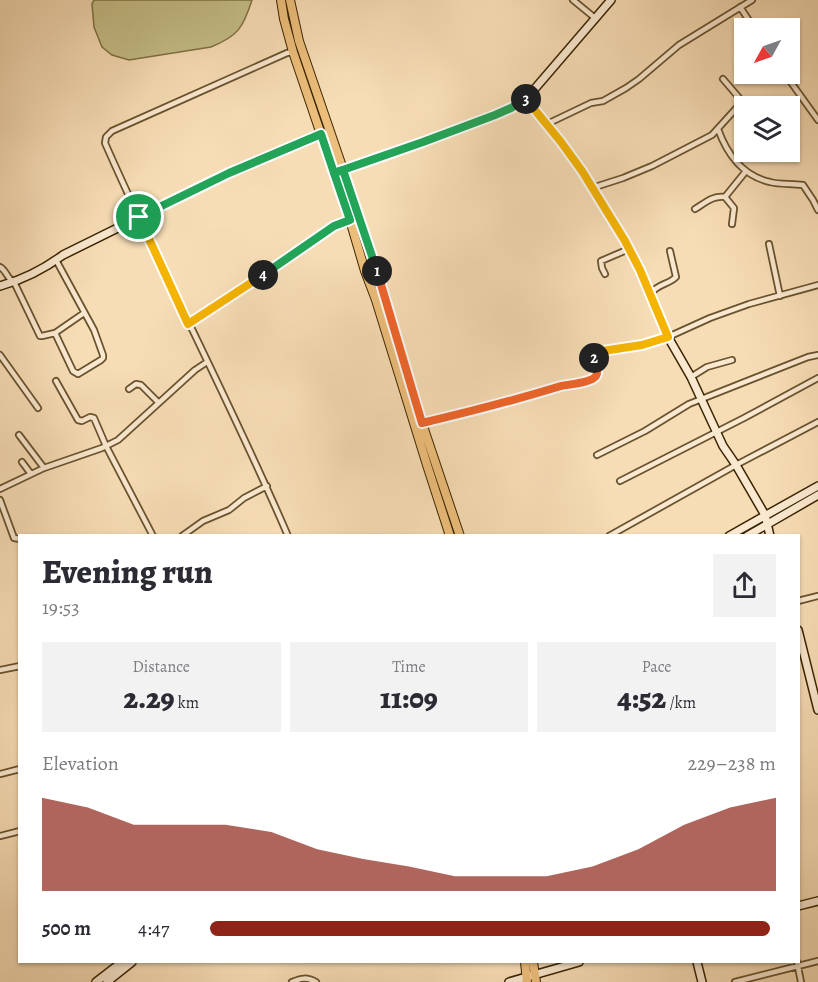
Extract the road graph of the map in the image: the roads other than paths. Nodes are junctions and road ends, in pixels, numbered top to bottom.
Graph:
1 (281, 0) edge
2 (291, 0) edge
3 (573, 0) edge
4 (611, 0) edge
5 (752, 0) edge
6 (740, 7) junction
7 (595, 18) junction
8 (747, 18) edge
9 (292, 52) junction
10 (723, 79) dead end
11 (792, 84) edge
12 (526, 99) junction
13 (818, 120) edge
14 (547, 124) junction
15 (718, 129) junction
16 (321, 134) junction
17 (343, 170) junction
18 (746, 171) junction
19 (334, 173) junction
20 (592, 188) junction
21 (725, 197) junction
22 (695, 209) dead end
23 (818, 210) edge
24 (139, 217) junction
25 (350, 220) junction
26 (732, 224) dead end
27 (769, 244) dead end
28 (629, 249) junction
29 (670, 251) dead end
30 (56, 260) junction
31 (0, 267) edge
32 (605, 274) dead end
33 (14, 282) junction
34 (818, 285) edge
35 (0, 286) edge
36 (650, 294) junction
37 (780, 296) junction
38 (84, 313) junction
39 (188, 324) junction
40 (55, 333) junction
41 (668, 337) junction
42 (0, 355) edge
43 (818, 355) edge
44 (732, 360) dead end
45 (207, 362) junction
46 (691, 377) junction
47 (818, 378) edge
48 (56, 381) dead end
49 (129, 389) dead end
50 (702, 398) junction
51 (159, 404) junction
52 (38, 408) dead end
53 (818, 422) edge
54 (422, 423) junction
55 (717, 432) junction
56 (19, 435) dead end
57 (106, 446) junction
58 (597, 455) dead end
59 (22, 462) dead end
60 (736, 465) junction
61 (44, 468) junction
62 (31, 474) junction
63 (620, 482) dead end
64 (267, 486) junction
65 (818, 486) edge
66 (0, 489) edge
67 (818, 495) edge
68 (0, 500) edge
69 (765, 514) junction
70 (766, 525) junction
71 (191, 533) edge
72 (152, 534) edge
73 (287, 534) edge
74 (449, 534) edge
75 (459, 534) edge
76 (613, 534) edge
77 (732, 534) edge
78 (750, 534) edge
79 (769, 534) edge
80 (18, 539) edge
81 (818, 596) edge
82 (800, 600) edge
83 (800, 638) edge
84 (18, 666) edge
85 (0, 670) edge
86 (818, 710) edge
87 (18, 770) edge
88 (0, 774) edge
89 (18, 832) edge
90 (0, 836) edge
91 (818, 902) edge
92 (800, 906) edge
93 (818, 961) edge
94 (121, 963) edge
95 (131, 963) edge
96 (525, 963) edge
97 (533, 963) edge
98 (576, 963) edge
99 (697, 963) edge
100 (797, 964) edge
101 (531, 979) edge
102 (96, 982) edge
103 (107, 982) edge
104 (292, 982) edge
105 (316, 982) edge
106 (509, 982) edge
107 (702, 982) edge
108 (735, 982) edge
109 (801, 982) edge

1 - 9 main road
2 - 17 main road
3 - 7 street
4 - 7 street
5 - 6 street
6 - 8 street
6 - 14 street
7 - 12 street
9 - 16 main road
9 - 24 street
10 - 15 street
11 - 13 street
12 - 14 street
12 - 17 street
14 - 20 street
15 - 18 street
15 - 20 street
16 - 19 main road
16 - 24 street
17 - 19 street
17 - 54 main road
18 - 21 street
18 - 23 street
19 - 25 main road
20 - 28 street
21 - 22 street
21 - 26 street
24 - 30 street
24 - 39 street
25 - 39 street
25 - 74 main road
27 - 37 street
28 - 32 street
28 - 36 street
29 - 36 street
30 - 33 street
30 - 38 street
31 - 33 street
33 - 35 street
33 - 40 street
34 - 37 street
36 - 41 street
37 - 41 street
38 - 40 street
38 - 40 street
39 - 45 street
41 - 46 street
41 - 54 street
42 - 52 street
43 - 50 street
44 - 46 street
45 - 51 street
45 - 64 street
46 - 50 street
47 - 55 street
48 - 57 street
49 - 51 street
50 - 55 street
50 - 58 street
51 - 57 street
53 - 60 street
54 - 75 main road
55 - 60 street
55 - 63 street
56 - 61 street
57 - 61 street
57 - 72 street
59 - 62 street
60 - 69 street
60 - 76 street
61 - 62 street
62 - 66 street
64 - 71 street
64 - 73 street
65 - 69 street
67 - 70 street
68 - 80 street
69 - 70 street
69 - 77 street
70 - 78 street
70 - 79 street
81 - 82 street
83 - 86 street
84 - 85 street
87 - 88 street
89 - 90 street
91 - 92 street
93 - 100 street
94 - 102 street
95 - 103 street
96 - 101 main road
97 - 101 main road
98 - 101 street
99 - 107 street
100 - 108 street
100 - 109 street
101 - 106 street
104 - 105 street

